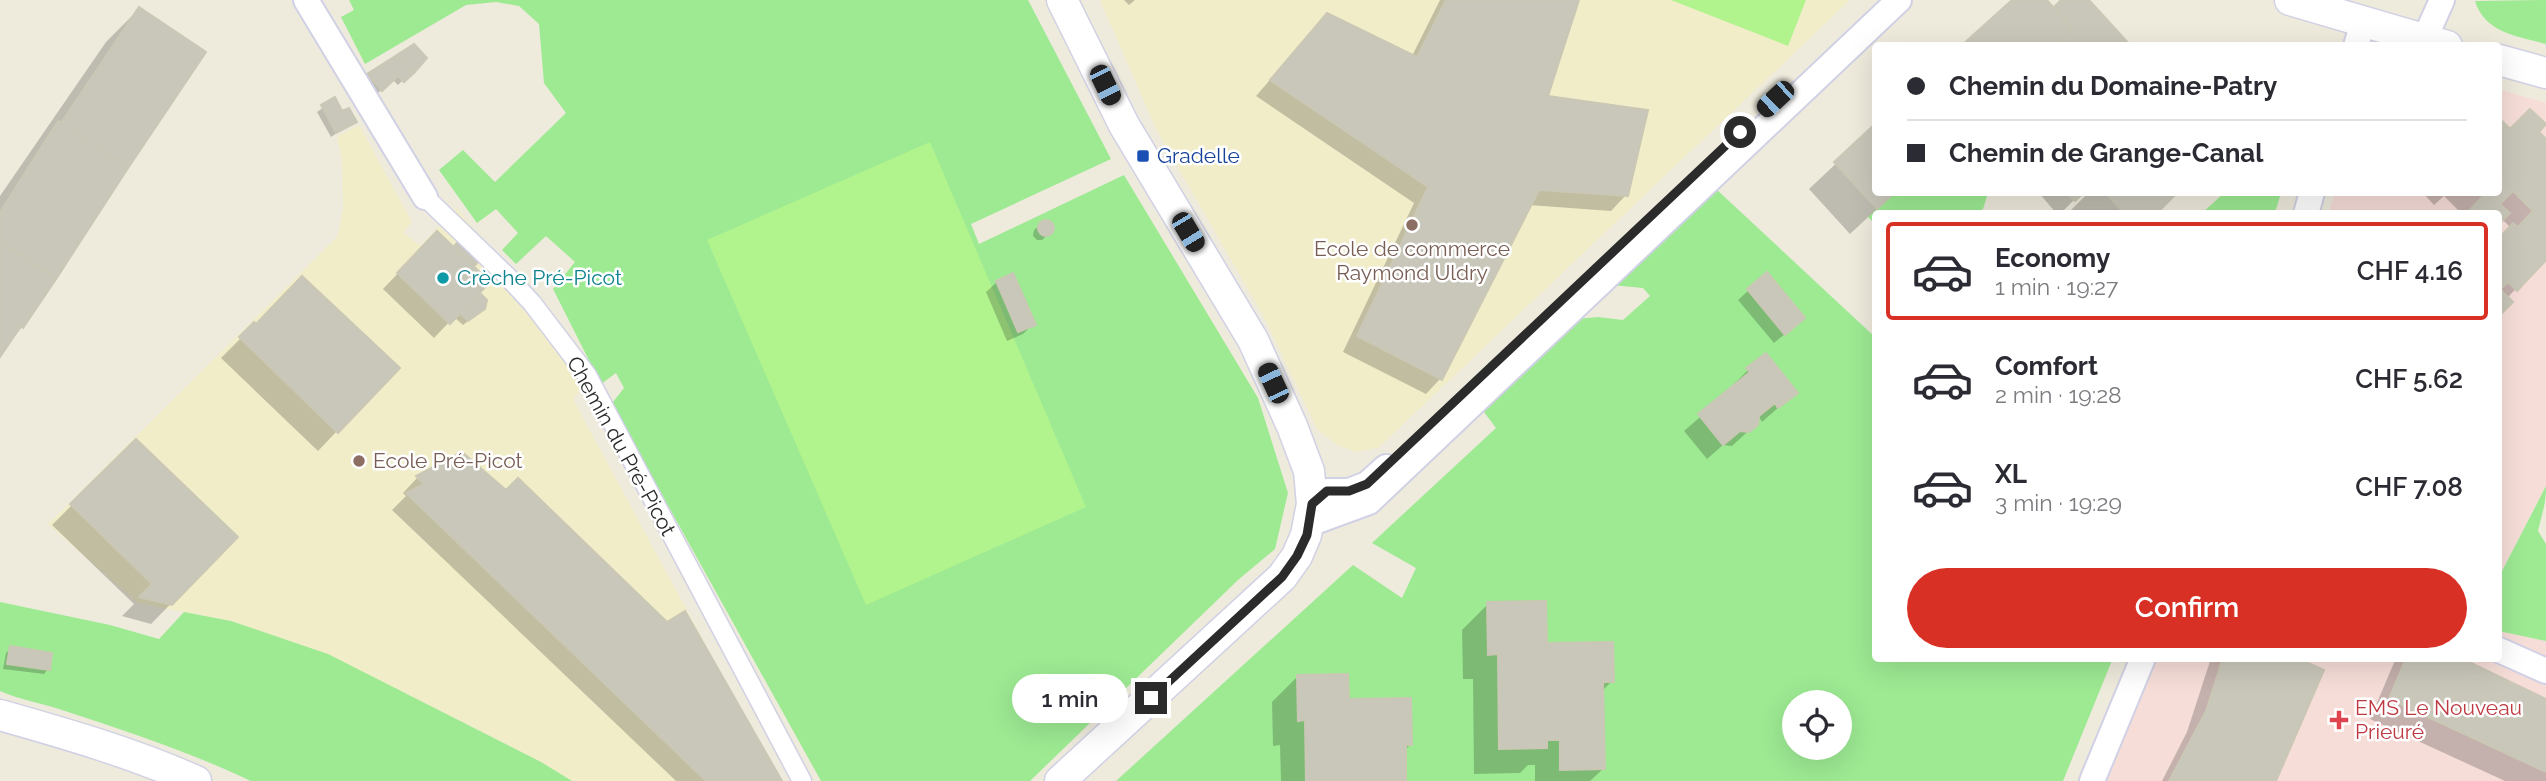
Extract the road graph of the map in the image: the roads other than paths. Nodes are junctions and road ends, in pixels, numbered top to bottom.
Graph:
1 (306, 0) edge
2 (1062, 0) edge
3 (1878, 0) edge
4 (1899, 0) edge
5 (2290, 0) edge
6 (2442, 0) edge
7 (2360, 34) edge
8 (2428, 42) edge
9 (2436, 42) edge
10 (2502, 61) edge
11 (2546, 73) edge
12 (425, 197) joint
13 (1311, 514) junction
14 (2502, 651) edge
15 (2141, 662) edge
16 (2546, 671) edge
17 (0, 715) edge
18 (196, 781) edge
19 (802, 781) edge
20 (1060, 781) edge
21 (2092, 781) edge

1 - 12 street, Chemin du Pré-Picot
2 - 13 street
3 - 13 street
4 - 13 street
5 - 7 street
6 - 9 street
7 - 8 street
10 - 11 street
12 - 19 street, Chemin du Pré-Picot
13 - 20 street
14 - 16 street
15 - 21 street
17 - 18 street

